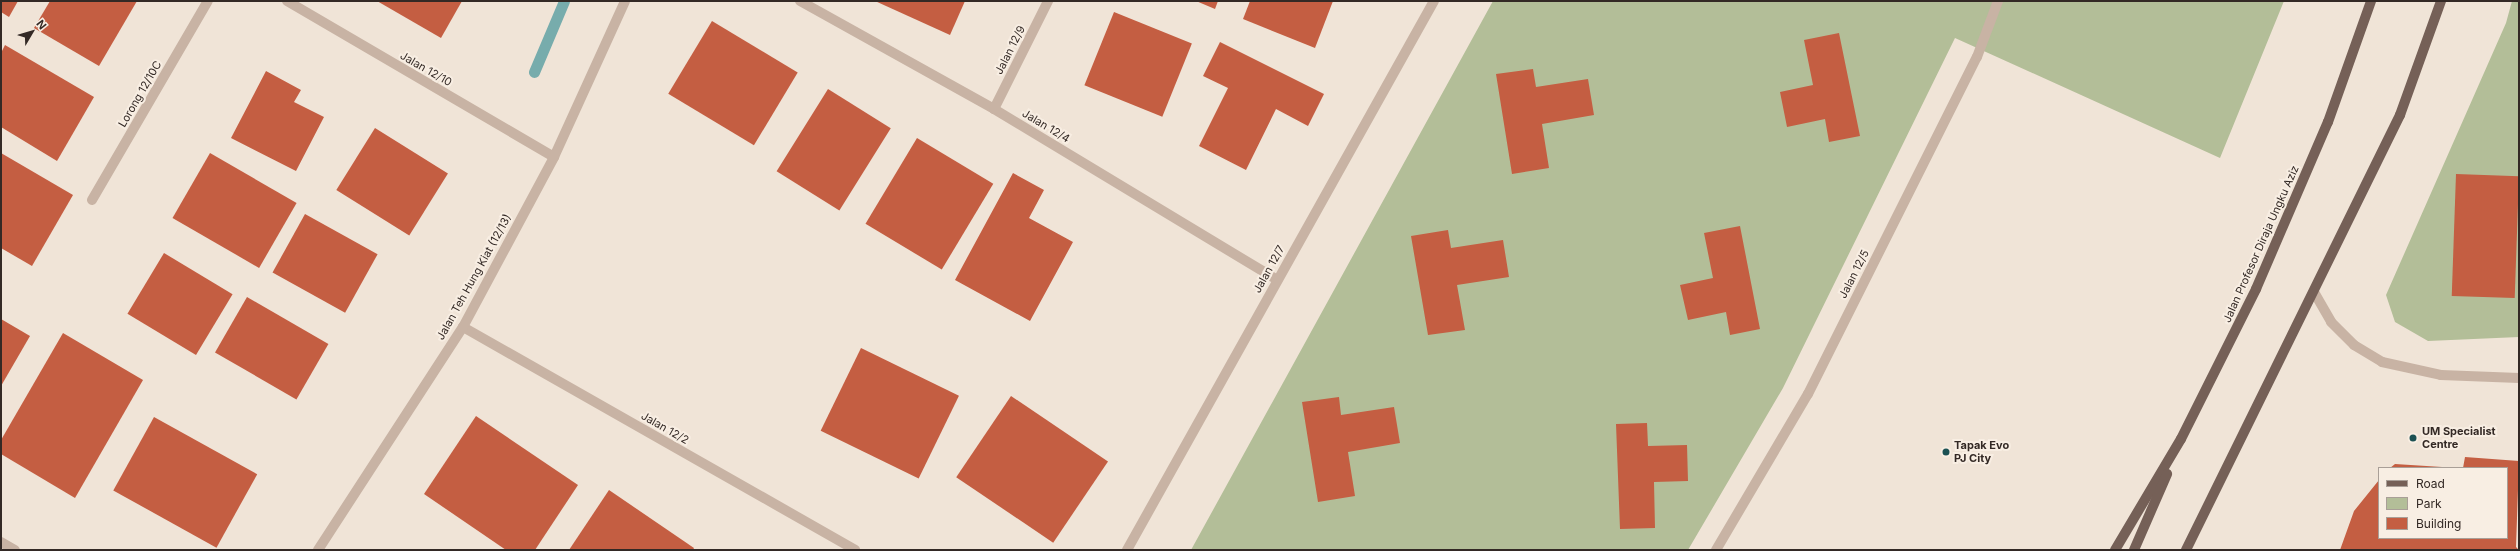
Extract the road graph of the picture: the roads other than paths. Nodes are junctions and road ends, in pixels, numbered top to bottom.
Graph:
1 (208, 1) edge
2 (287, 1) edge
3 (625, 1) edge
4 (800, 1) edge
5 (1048, 1) edge
6 (1434, 1) edge
7 (1998, 1) edge
8 (2372, 1) edge
9 (2441, 1) edge
10 (994, 109) junction
11 (554, 157) junction
12 (92, 200) dead end
13 (1276, 279) junction
14 (2314, 292) junction
15 (463, 327) junction
16 (2519, 378) edge
17 (2182, 439) junction
18 (1, 542) edge
19 (15, 550) edge
20 (318, 550) edge
21 (855, 550) edge
22 (1127, 550) edge
23 (1716, 550) edge
24 (2115, 550) edge
25 (2134, 550) edge
26 (2186, 550) edge

1 - 12 street, Lorong 12/10C
2 - 11 street, Jalan 12/10
3 - 11 street, Jalan Teh Hung Kiat (12/13)
4 - 10 street, Jalan 12/4
5 - 10 street, Jalan 12/9
6 - 13 street, Jalan 12/7
7 - 23 street, Jalan 12/5
8 - 17 main road, Jalan Profesor Diraja Ungku Aziz
9 - 14 main road
10 - 13 street, Jalan 12/4
11 - 15 street, Jalan Teh Hung Kiat (12/13)
13 - 22 street, Jalan 12/7
14 - 16 street
14 - 26 main road
15 - 20 street, Jalan Teh Hung Kiat (12/13)
15 - 21 street, Jalan 12/2
17 - 24 main road, Jalan Profesor Diraja Ungku Aziz
17 - 25 main road
18 - 19 street

